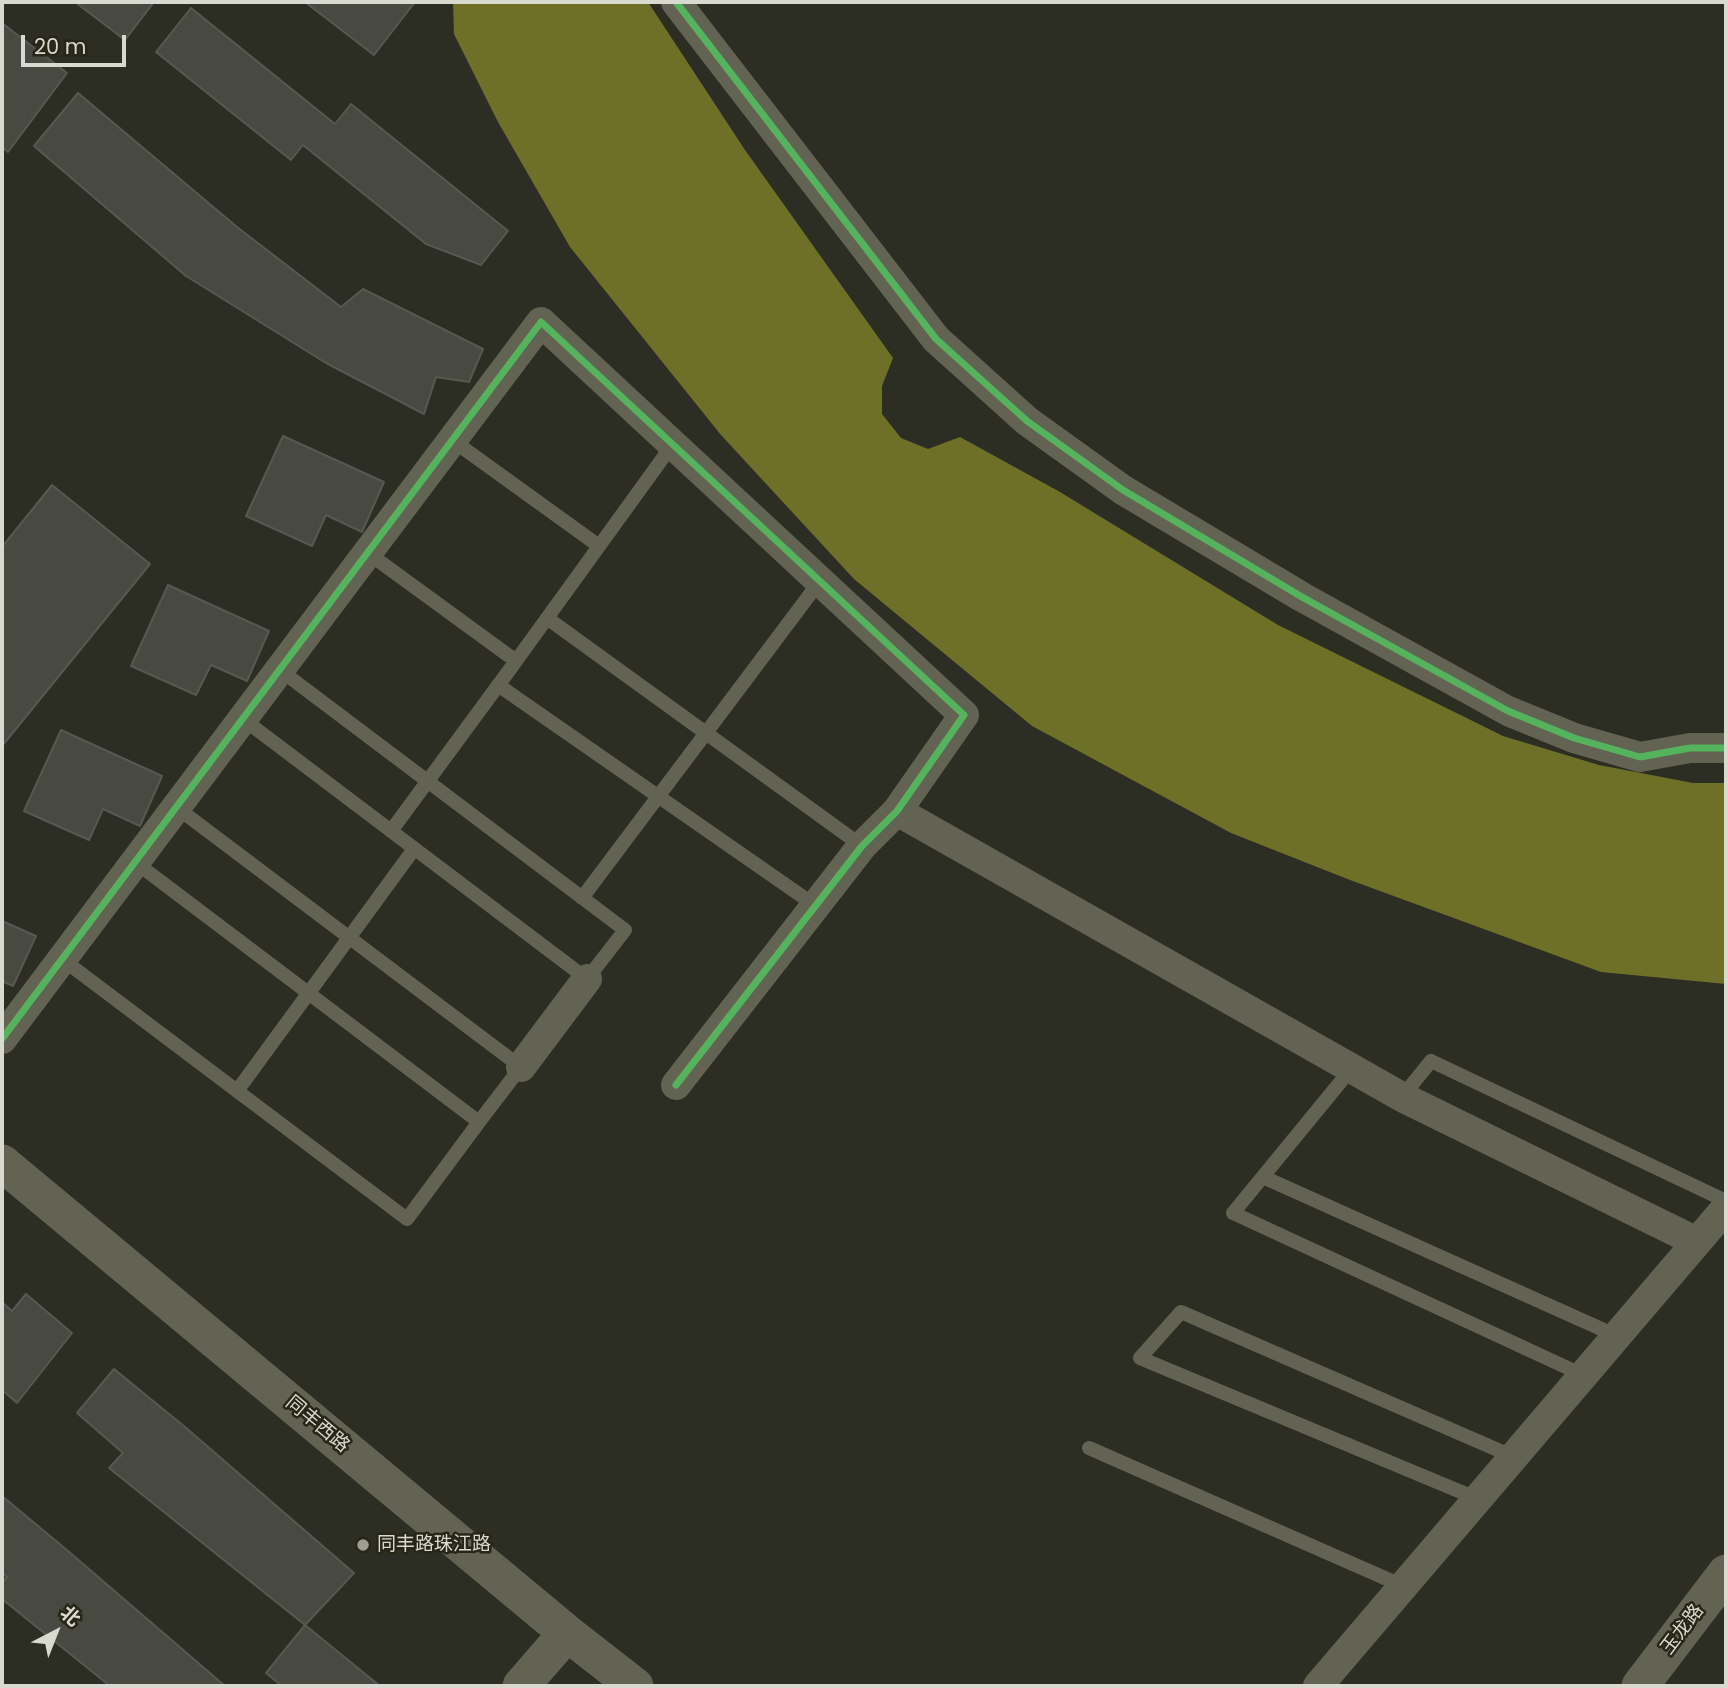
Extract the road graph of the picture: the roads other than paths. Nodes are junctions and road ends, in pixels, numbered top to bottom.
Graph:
1 (676, 2) edge
2 (452, 440) junction
3 (673, 444) junction
4 (599, 546) junction
5 (368, 552) junction
6 (820, 581) junction
7 (547, 618) junction
8 (516, 661) junction
9 (280, 670) junction
10 (498, 685) junction
11 (243, 719) junction
12 (706, 733) junction
13 (1726, 748) edge
14 (427, 782) junction
15 (658, 796) junction
16 (176, 807) junction
17 (897, 811) junction
18 (391, 831) junction
19 (862, 846) junction
20 (414, 849) junction
21 (135, 862) junction
22 (582, 898) junction
23 (816, 906) junction
24 (349, 937) junction
25 (62, 959) junction
26 (587, 979) junction
27 (308, 993) junction
28 (2, 1040) edge
29 (521, 1067) junction
30 (1352, 1069) junction
31 (676, 1086) dead end
32 (237, 1091) junction
33 (1402, 1097) junction
34 (479, 1122) junction
35 (2, 1163) edge
36 (1263, 1177) junction
37 (1726, 1201) edge
38 (1726, 1208) edge
39 (1697, 1242) junction
40 (1617, 1336) junction
41 (1583, 1375) junction
42 (1089, 1448) dead end
43 (1514, 1457) junction
44 (1478, 1499) junction
45 (1403, 1586) junction
46 (1722, 1587) edge
47 (567, 1633) junction
48 (521, 1686) edge
49 (635, 1686) edge
50 (1318, 1686) edge
51 (1640, 1686) edge

1 - 13 street
2 - 3 street
2 - 4 lane
2 - 5 street
3 - 4 lane
3 - 6 street
4 - 7 lane
5 - 8 lane
5 - 9 street
6 - 12 lane
6 - 17 street
7 - 8 lane
7 - 12 lane
8 - 10 lane
9 - 11 street
9 - 14 lane
10 - 14 lane
10 - 15 lane
11 - 16 street
11 - 18 lane
12 - 15 lane
12 - 19 lane
14 - 18 lane
14 - 22 lane
15 - 22 lane
15 - 23 lane
16 - 21 street
16 - 24 lane
17 - 19 street
17 - 30 street
18 - 20 lane
19 - 23 street
20 - 24 lane
20 - 26 lane
21 - 25 street
21 - 27 lane
22 - 26 lane
23 - 31 street
24 - 27 lane
24 - 29 lane
25 - 28 street
25 - 32 lane
26 - 29 street
27 - 32 lane
27 - 34 lane
29 - 34 lane
30 - 33 street
30 - 36 lane
32 - 34 lane
33 - 37 lane
33 - 39 street
35 - 47 street, 同丰西路
36 - 40 lane
36 - 41 lane
38 - 39 street
39 - 40 street
40 - 41 street
41 - 43 street
42 - 45 lane
43 - 44 street
43 - 44 lane
44 - 45 street
45 - 50 street
46 - 51 street, 玉龙路
47 - 48 street
47 - 49 street, 同丰西路

